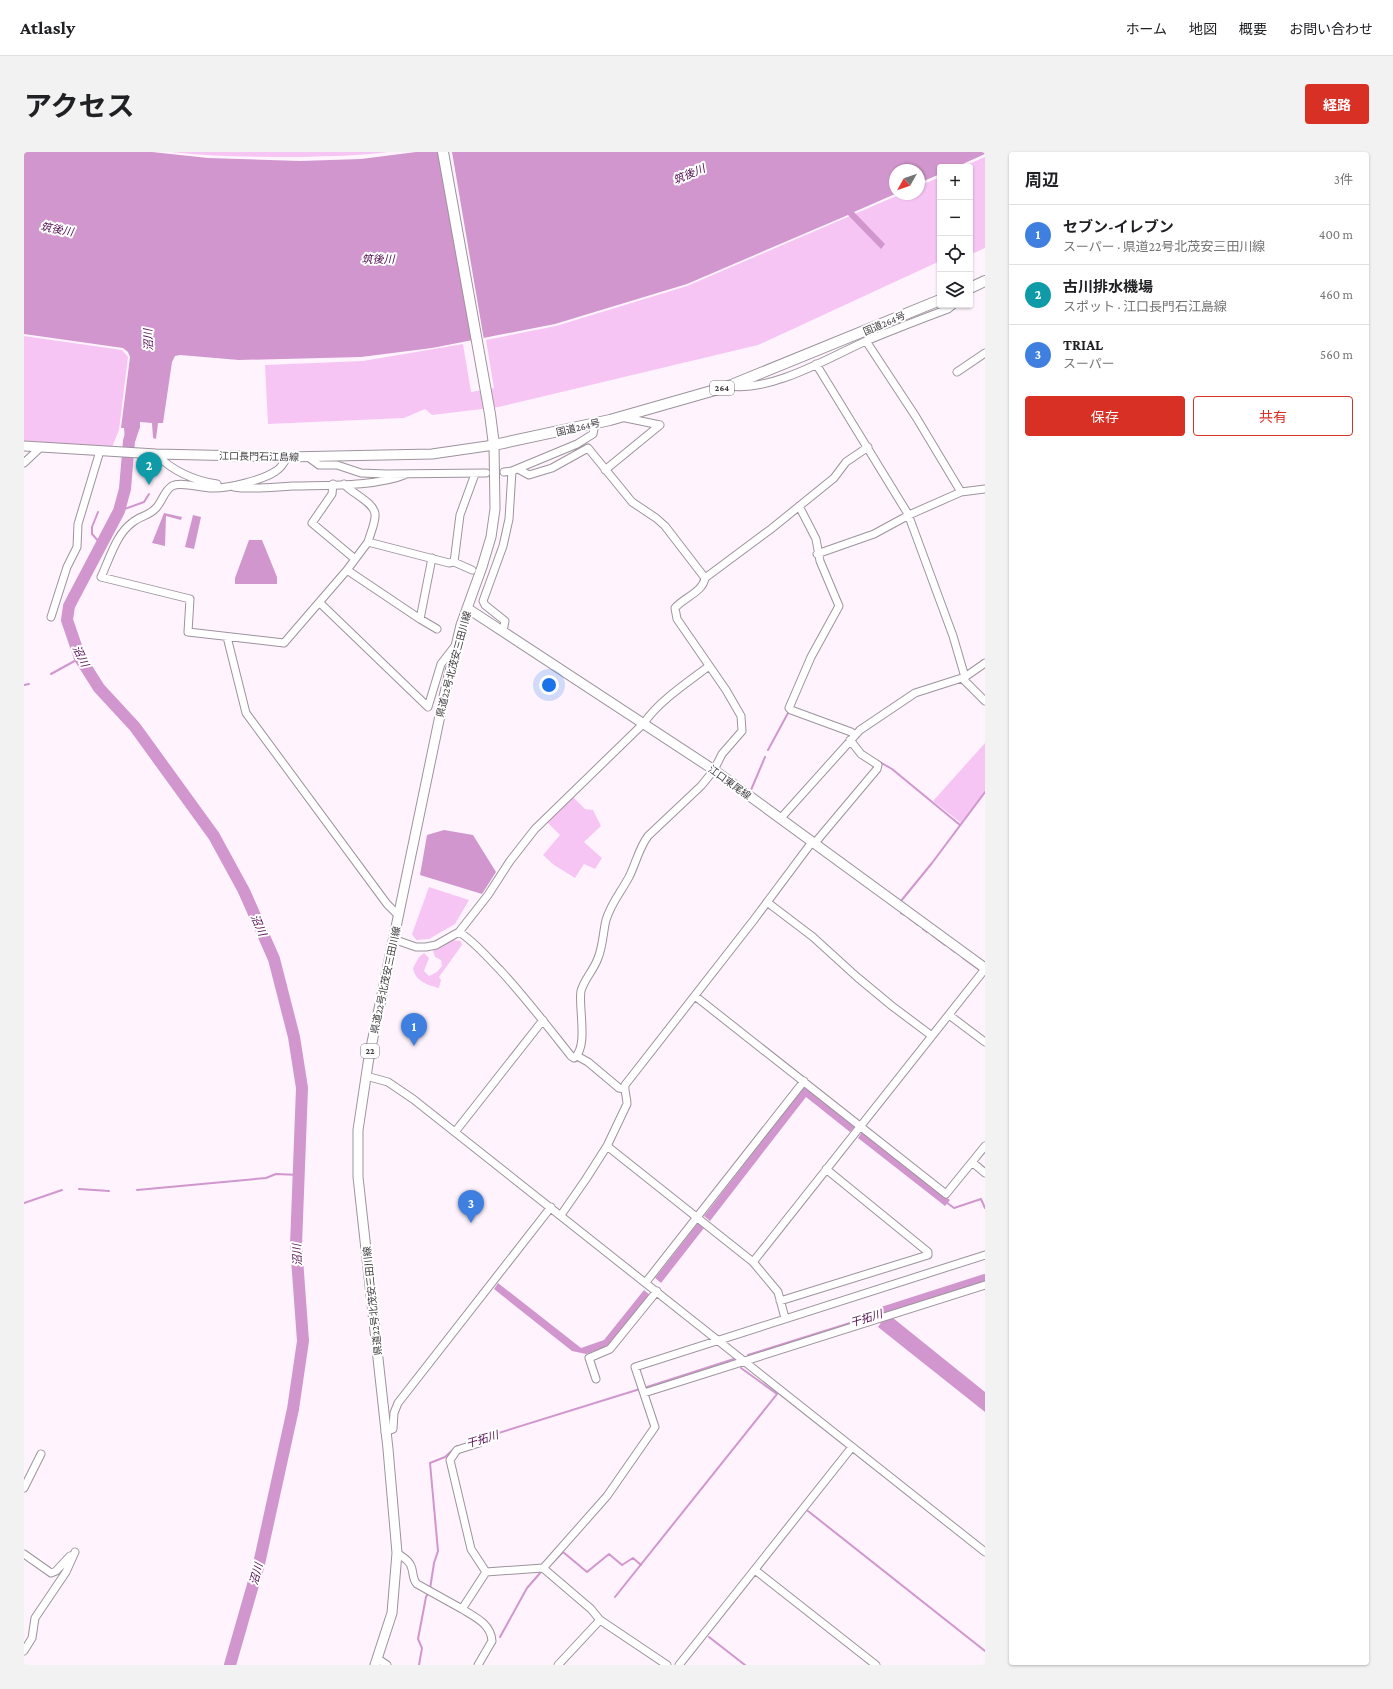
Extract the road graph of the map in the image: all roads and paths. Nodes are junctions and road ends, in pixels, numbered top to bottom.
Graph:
1 (443, 152) edge
2 (985, 282) edge
3 (973, 287) edge
4 (937, 301) edge
5 (949, 308) edge
6 (866, 341) junction
7 (985, 353) edge
8 (816, 364) junction
9 (957, 372) dead end
10 (729, 386) junction
11 (620, 417) junction
12 (595, 423) junction
13 (494, 445) junction
14 (24, 446) edge
15 (42, 447) junction
16 (868, 447) junction
17 (100, 451) junction
18 (156, 454) junction
19 (308, 456) junction
20 (287, 457) junction
21 (24, 463) edge
22 (515, 470) junction
23 (605, 470) junction
24 (504, 472) dead end
25 (486, 473) dead end
26 (407, 474) junction
27 (475, 474) junction
28 (333, 484) junction
29 (344, 484) junction
30 (230, 486) junction
31 (985, 489) edge
32 (961, 492) junction
33 (799, 506) junction
34 (909, 515) junction
35 (368, 542) junction
36 (818, 554) junction
37 (432, 558) junction
38 (354, 559) junction
39 (454, 562) junction
40 (348, 570) junction
41 (472, 570) dead end
42 (705, 578) junction
43 (320, 603) junction
44 (467, 608) junction
45 (51, 617) dead end
46 (420, 619) junction
47 (437, 629) dead end
48 (503, 631) junction
49 (227, 637) junction
50 (456, 644) junction
51 (985, 663) edge
52 (709, 666) junction
53 (963, 678) junction
54 (985, 701) edge
55 (644, 723) junction
56 (852, 737) junction
57 (714, 770) junction
58 (780, 819) junction
59 (813, 843) junction
60 (767, 902) junction
61 (398, 915) junction
62 (459, 932) junction
63 (393, 939) junction
64 (985, 968) edge
65 (695, 996) junction
66 (949, 1015) junction
67 (543, 1020) junction
68 (932, 1036) junction
69 (985, 1042) edge
70 (577, 1056) junction
71 (366, 1076) junction
72 (804, 1081) junction
73 (625, 1088) junction
74 (861, 1126) junction
75 (455, 1132) junction
76 (608, 1146) junction
77 (985, 1146) edge
78 (972, 1162) junction
79 (826, 1169) junction
80 (985, 1173) edge
81 (551, 1207) junction
82 (561, 1215) junction
83 (697, 1217) junction
84 (985, 1255) edge
85 (753, 1262) junction
86 (646, 1282) junction
87 (985, 1285) edge
88 (657, 1291) junction
89 (780, 1301) junction
90 (785, 1318) junction
91 (718, 1340) junction
92 (745, 1362) junction
93 (596, 1378) dead end
94 (643, 1390) junction
95 (385, 1432) junction
96 (479, 1443) dead end
97 (852, 1447) junction
98 (41, 1454) dead end
99 (24, 1488) edge
100 (985, 1552) edge
101 (397, 1553) junction
102 (24, 1554) edge
103 (542, 1568) junction
104 (755, 1570) junction
105 (486, 1572) junction
106 (462, 1609) junction
107 (600, 1620) junction
108 (24, 1652) edge
109 (376, 1662) edge
110 (387, 1665) edge
111 (478, 1665) edge
112 (558, 1665) edge
113 (667, 1665) edge
114 (679, 1665) edge
115 (876, 1665) edge

1 - 13 highway
2 - 3 highway
4 - 10 highway, 国道264号 / 264
5 - 6 street
6 - 8 street
6 - 32 street
7 - 9 street
8 - 10 street
8 - 16 street
10 - 11 highway, 国道264号 / 264
11 - 12 highway, 国道264号 / 264
11 - 23 street
12 - 13 highway, 国道264号 / 264
12 - 22 street
13 - 19 main road, 江口長門石江島線
13 - 44 main road, 県道22号北茂安三田川線 / 22
14 - 15 main road, 江口長門石江島線
15 - 17 main road, 江口長門石江島線
15 - 21 street
16 - 33 street
16 - 34 street
17 - 18 main road, 江口長門石江島線
17 - 45 street
18 - 20 main road, 江口長門石江島線
18 - 30 street
19 - 20 main road, 江口長門石江島線
19 - 26 street
20 - 30 street
22 - 23 street
22 - 24 street
22 - 48 street
23 - 42 street
25 - 27 street
26 - 27 street
26 - 29 street
27 - 39 street
28 - 29 street
28 - 30 street
28 - 38 street
29 - 35 street
30 - 49 street
31 - 32 street
32 - 34 street
33 - 36 street
33 - 42 street
34 - 36 street
34 - 53 street
35 - 37 street
35 - 38 street
36 - 56 street
37 - 39 street
37 - 46 street
38 - 40 street
39 - 41 street
40 - 43 street
40 - 46 street
42 - 52 street
43 - 49 street
43 - 50 street
44 - 48 main road, 江口東尾線
44 - 50 main road, 県道22号北茂安三田川線 / 22
46 - 47 street
48 - 55 main road, 江口東尾線
49 - 61 street
50 - 61 main road, 県道22号北茂安三田川線 / 22
51 - 53 street
52 - 55 street
52 - 57 street
53 - 54 street
53 - 56 street
55 - 57 main road, 江口東尾線
55 - 62 street
56 - 58 street
56 - 59 street
57 - 58 main road, 江口東尾線
57 - 70 street
58 - 59 main road, 江口東尾線
59 - 60 street
59 - 64 main road, 江口東尾線
60 - 65 street
60 - 68 street
61 - 63 main road, 県道22号北茂安三田川線 / 22
62 - 63 street
62 - 67 street
63 - 71 main road, 県道22号北茂安三田川線 / 22
64 - 66 street
65 - 72 street
65 - 73 street
66 - 68 street
66 - 69 street
67 - 70 street
67 - 75 street
68 - 74 street
70 - 73 street
71 - 75 street
71 - 95 main road, 県道22号北茂安三田川線 / 22
72 - 74 street
72 - 83 street
73 - 76 street
74 - 78 street
74 - 79 street
75 - 81 street
76 - 82 street
76 - 83 street
77 - 78 street
78 - 80 street
79 - 85 street
79 - 89 street
81 - 82 street
81 - 95 street
82 - 86 street
83 - 85 street
83 - 86 street
84 - 90 street
85 - 89 street
86 - 88 street
87 - 92 street
88 - 91 street
88 - 93 street
89 - 90 street
90 - 91 street
91 - 92 street
91 - 94 street
92 - 94 street
92 - 97 street
94 - 103 street
95 - 101 main road, 県道22号北茂安三田川線 / 22
96 - 105 street
97 - 100 street
97 - 104 street
98 - 99 street
101 - 106 street
101 - 109 main road, 県道22号北茂安三田川線 / 22
102 - 108 street
103 - 105 street
103 - 107 street
104 - 114 street
104 - 115 street
105 - 106 street
106 - 111 street
107 - 112 street
107 - 113 street
109 - 110 street

